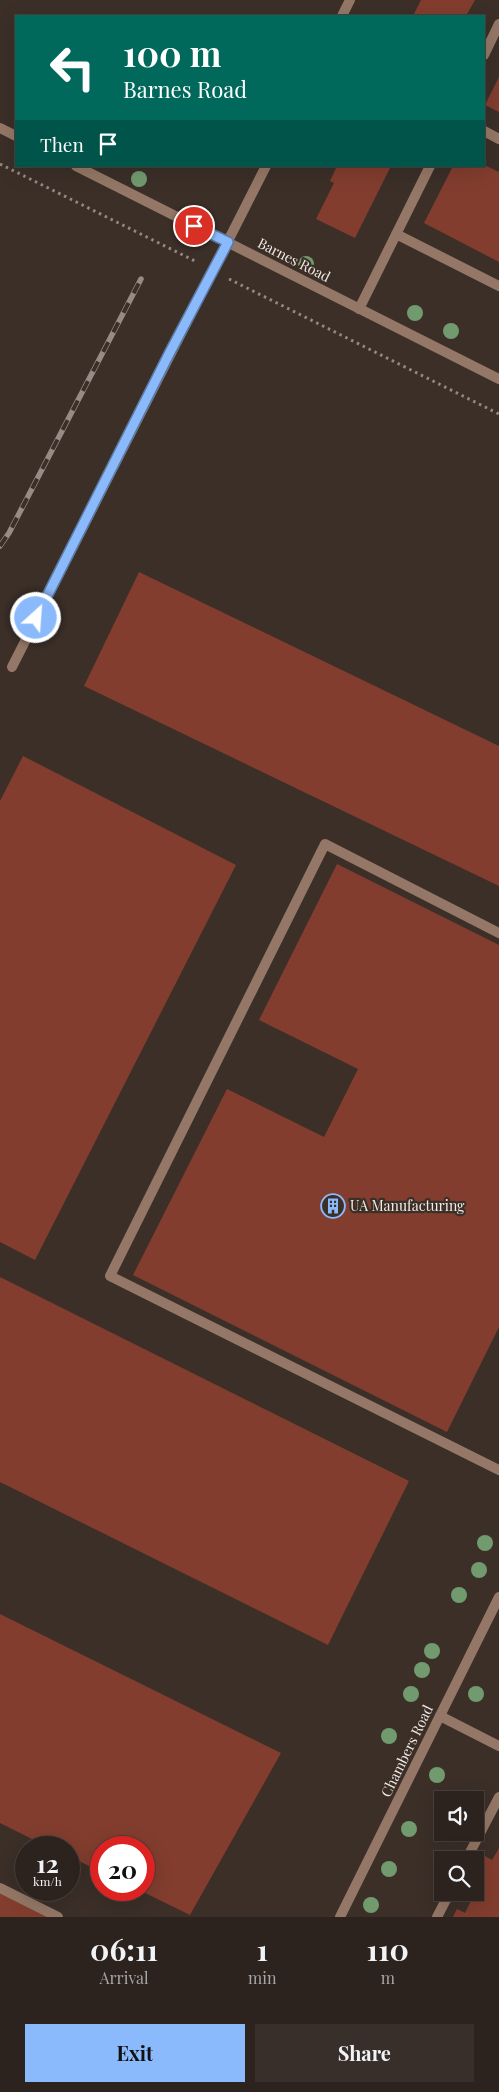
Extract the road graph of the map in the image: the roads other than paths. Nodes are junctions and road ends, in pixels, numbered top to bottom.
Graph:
1 (350, 0) edge
2 (342, 15) edge
3 (499, 24) edge
4 (485, 54) edge
5 (0, 128) edge
6 (485, 132) edge
7 (15, 136) edge
8 (499, 139) edge
9 (78, 167) edge
10 (266, 167) edge
11 (430, 167) edge
12 (396, 234) junction
13 (228, 242) junction
14 (499, 286) edge
15 (360, 309) junction
16 (499, 379) edge
17 (12, 667) dead end
18 (499, 933) edge
19 (499, 1470) edge
20 (499, 1597) edge
21 (440, 1716) junction
22 (499, 1746) edge
23 (499, 1796) edge
24 (471, 1851) edge
25 (0, 1888) edge
26 (445, 1901) edge
27 (58, 1917) edge
28 (340, 1917) edge
29 (437, 1917) edge

1 - 2 street
3 - 4 street
5 - 7 street
6 - 8 street
9 - 13 street, Barnes Road
10 - 13 street
11 - 12 street
12 - 14 street
12 - 15 street
13 - 15 street, Barnes Road
13 - 17 street
15 - 16 street, Barnes Road
18 - 19 street
20 - 21 street, Chambers Road
21 - 22 street
21 - 28 street, Chambers Road
23 - 24 street
25 - 27 street
26 - 29 street

